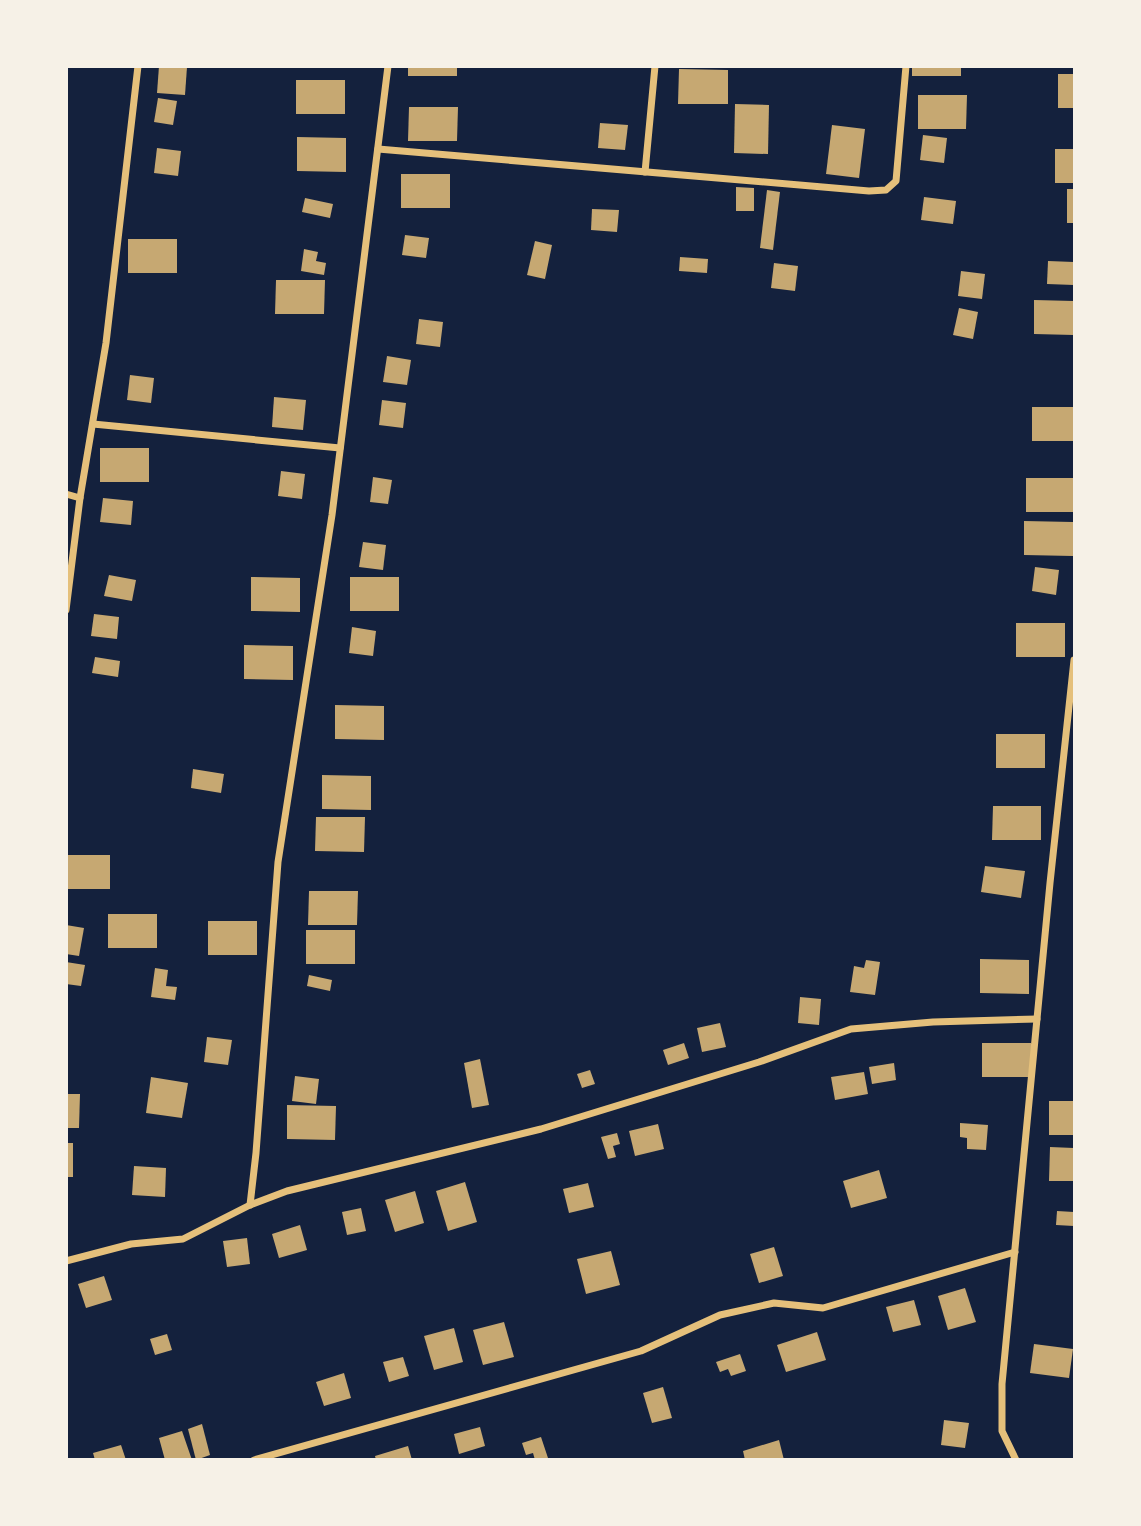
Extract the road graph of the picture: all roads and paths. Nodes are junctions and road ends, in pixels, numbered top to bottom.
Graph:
1 (138, 66) edge
2 (388, 66) edge
3 (655, 66) edge
4 (906, 66) edge
5 (378, 149) junction
6 (645, 172) junction
7 (93, 424) junction
8 (340, 448) junction
9 (66, 494) edge
10 (80, 498) junction
11 (66, 610) edge
12 (1074, 660) edge
13 (1037, 1019) junction
14 (250, 1205) junction
15 (1015, 1252) junction
16 (66, 1261) edge
17 (254, 1460) edge
18 (1016, 1460) edge

1 - 7 street
2 - 5 street
3 - 6 street
4 - 6 street
5 - 6 street
5 - 8 street
7 - 8 street
7 - 10 street
8 - 14 street
9 - 10 street
10 - 11 street
12 - 13 street
13 - 14 street
13 - 15 street
14 - 16 street
15 - 17 street
15 - 18 street

